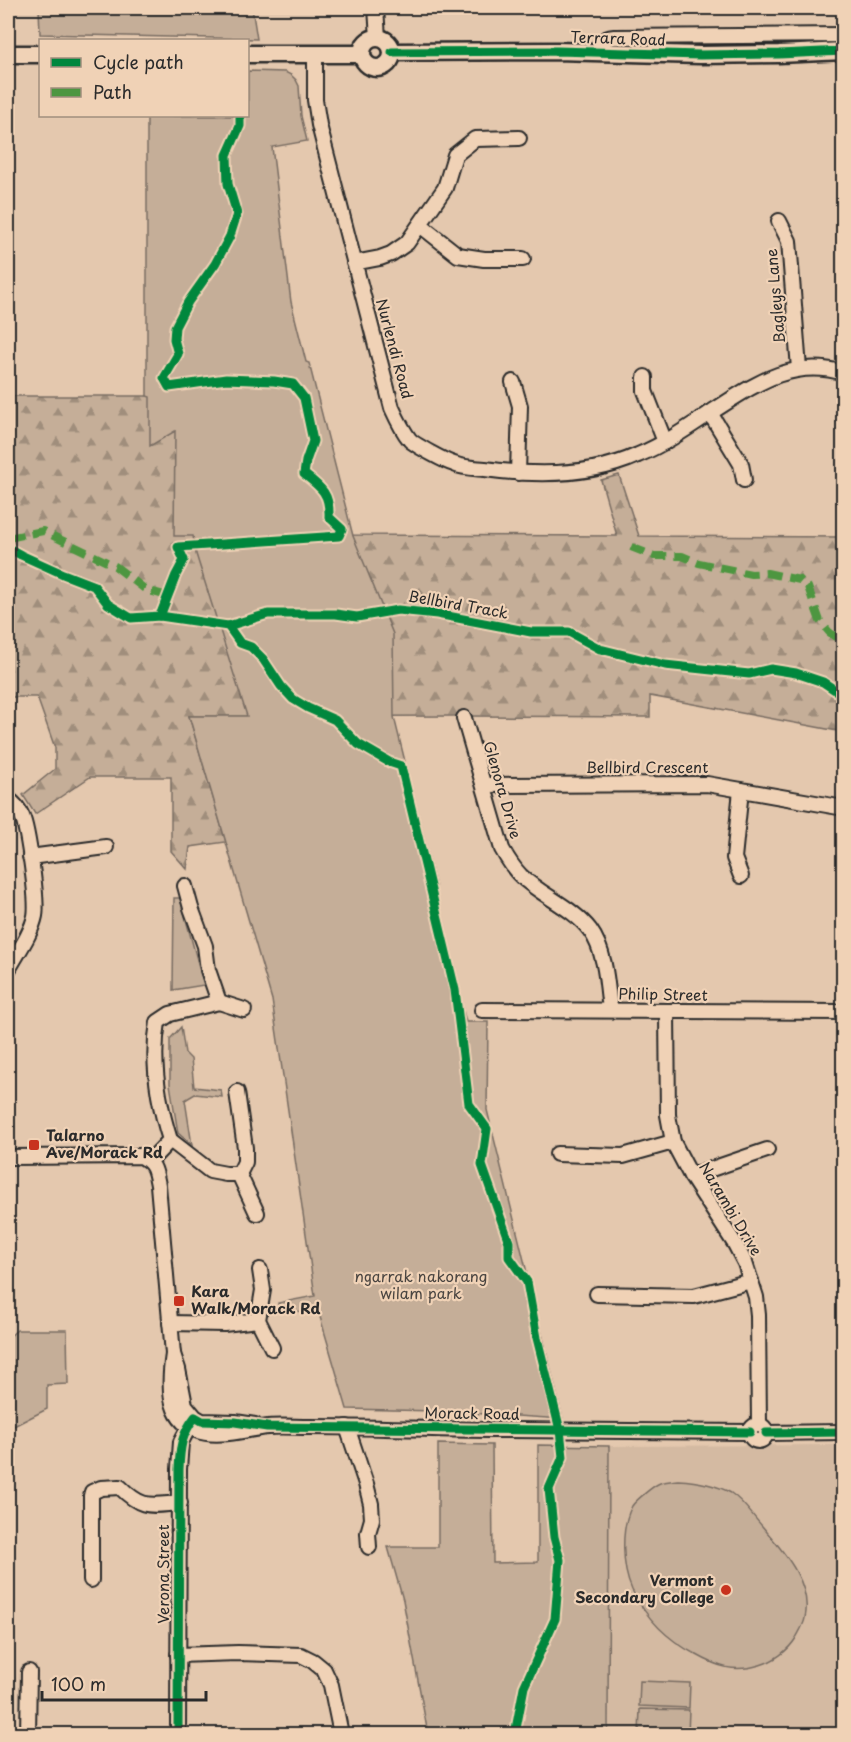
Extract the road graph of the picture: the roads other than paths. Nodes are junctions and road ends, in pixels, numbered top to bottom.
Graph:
1 (376, 8) edge
2 (843, 35) edge
3 (378, 38) junction
4 (843, 51) edge
5 (392, 52) junction
6 (597, 53) junction
7 (8, 54) edge
8 (39, 54) edge
9 (249, 54) edge
10 (315, 54) junction
11 (362, 54) junction
12 (519, 138) dead end
13 (779, 221) dead end
14 (420, 225) junction
15 (523, 259) dead end
16 (354, 263) junction
17 (799, 369) junction
18 (843, 373) edge
19 (645, 377) dead end
20 (513, 382) dead end
21 (710, 413) junction
22 (664, 442) junction
23 (518, 473) junction
24 (744, 480) dead end
25 (464, 718) dead end
26 (483, 785) junction
27 (741, 790) junction
28 (8, 799) edge
29 (843, 808) edge
30 (106, 847) dead end
31 (30, 857) junction
32 (741, 876) dead end
33 (185, 886) dead end
34 (8, 970) edge
35 (219, 1002) junction
36 (244, 1010) dead end
37 (482, 1010) dead end
38 (610, 1010) junction
39 (668, 1012) junction
40 (843, 1012) edge
41 (237, 1092) dead end
42 (170, 1140) junction
43 (673, 1142) junction
44 (767, 1150) dead end
45 (557, 1154) dead end
46 (8, 1156) edge
47 (150, 1161) junction
48 (239, 1174) junction
49 (691, 1176) junction
50 (257, 1213) dead end
51 (260, 1270) dead end
52 (751, 1281) junction
53 (597, 1294) dead end
54 (258, 1320) junction
55 (170, 1323) junction
56 (272, 1348) dead end
57 (191, 1422) junction
58 (348, 1427) junction
59 (758, 1430) junction
60 (843, 1432) edge
61 (180, 1503) junction
62 (369, 1547) dead end
63 (91, 1580) dead end
64 (178, 1655) junction
65 (29, 1672) dead end
66 (28, 1734) edge
67 (178, 1734) edge
68 (341, 1734) edge

1 - 3 street
2 - 6 street
3 - 5 main road
3 - 11 main road
4 - 6 main road, Terrara Road
5 - 6 main road, Terrara Road
5 - 11 main road
7 - 8 main road
9 - 10 main road
10 - 11 main road
10 - 16 street, Nurlendi Road
12 - 14 street
13 - 17 street, Bagleys Lane
14 - 15 street
14 - 16 street
16 - 23 street, Nurlendi Road
17 - 18 street, Nurlendi Road
17 - 21 street, Nurlendi Road
19 - 22 street
20 - 23 street
21 - 22 street, Nurlendi Road
21 - 24 street
22 - 23 street, Nurlendi Road
25 - 26 street, Glenora Drive
26 - 27 street, Bellbird Crescent
26 - 38 street, Glenora Drive
27 - 29 street, Bellbird Crescent
27 - 32 street
28 - 31 street
30 - 31 street
31 - 34 street
33 - 35 street
35 - 36 street
35 - 42 street
37 - 38 street, Philip Street
38 - 39 street, Philip Street
39 - 40 street, Philip Street
39 - 43 street, Narambi Drive
41 - 48 street
42 - 47 street
42 - 48 street
43 - 45 street
43 - 49 street, Narambi Drive
44 - 49 street
46 - 47 street
47 - 55 street
48 - 50 street
49 - 52 street, Narambi Drive
51 - 54 street
52 - 53 street
52 - 59 street, Narambi Drive
54 - 55 street
54 - 56 street
55 - 57 street
57 - 58 street, Morack Road
57 - 61 street, Verona Street
58 - 59 street, Morack Road
58 - 62 street
59 - 60 street, Morack Road
61 - 63 street
61 - 64 street, Verona Street
64 - 67 street, Verona Street
64 - 68 street
65 - 66 street

